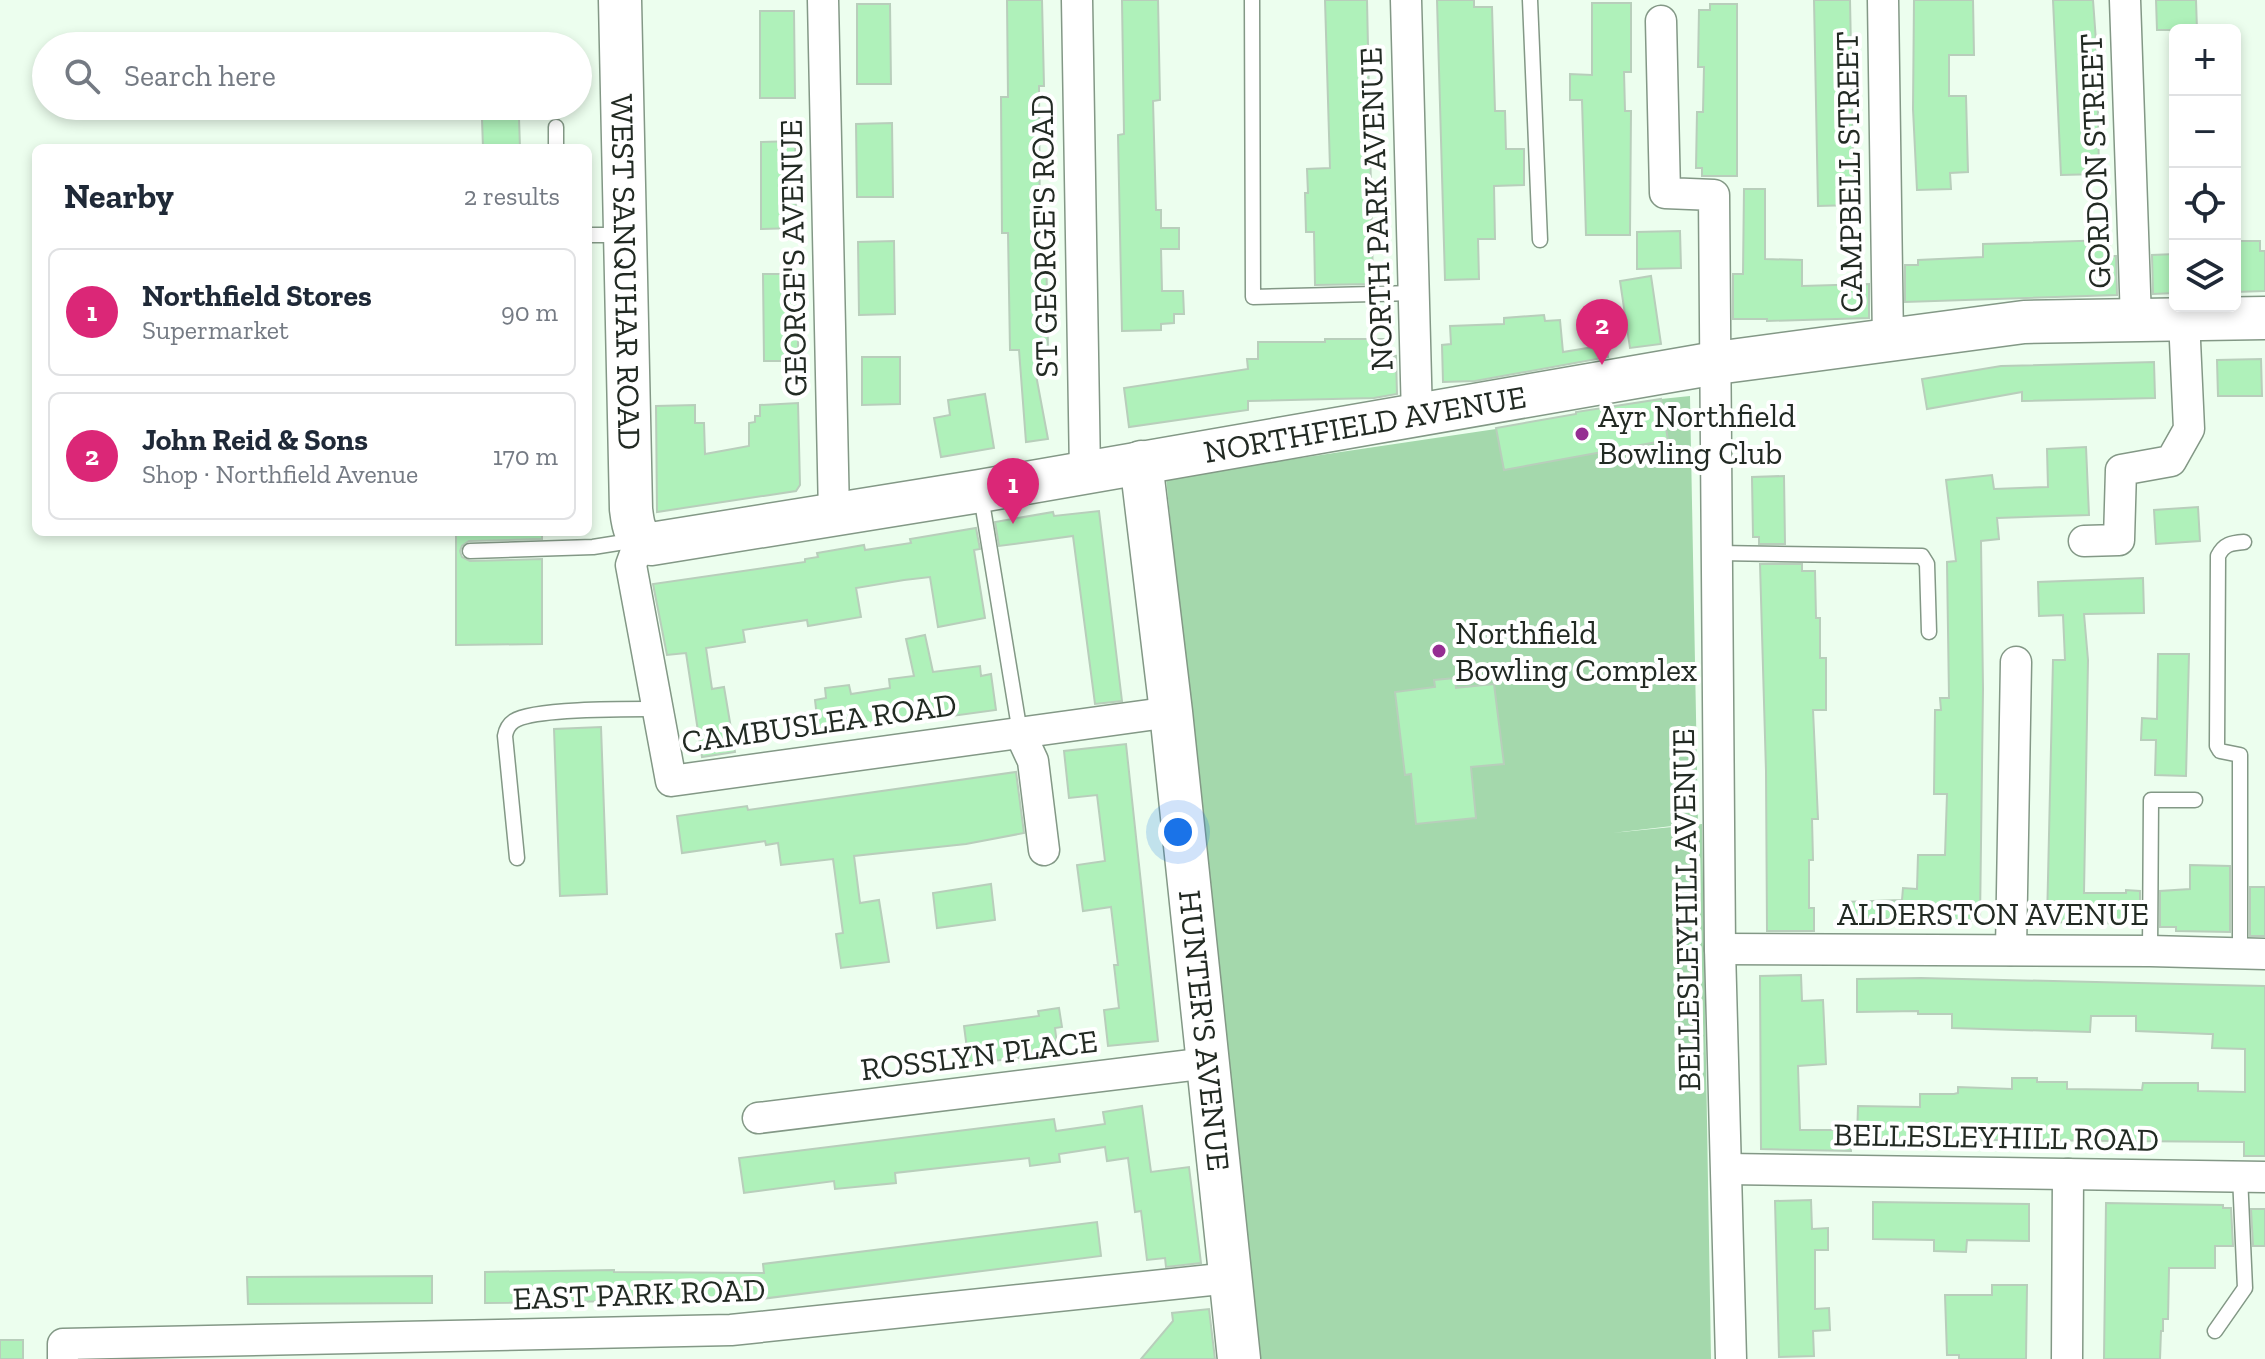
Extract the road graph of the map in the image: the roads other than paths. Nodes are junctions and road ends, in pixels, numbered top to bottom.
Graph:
1 (620, 0) edge
2 (823, 0) edge
3 (1077, 0) edge
4 (1252, 0) edge
5 (1406, 0) edge
6 (1530, 0) edge
7 (1883, 0) edge
8 (2125, 0) edge
9 (1661, 21) dead end
10 (556, 127) dead end
11 (556, 144) edge
12 (606, 235) edge
13 (1540, 240) dead end
14 (1415, 293) junction
15 (2265, 318) edge
16 (2184, 319) junction
17 (2136, 320) junction
18 (1888, 342) junction
19 (1716, 363) junction
20 (1417, 417) junction
21 (1141, 462) junction
22 (1085, 472) junction
23 (980, 491) junction
24 (834, 515) junction
25 (640, 540) junction
26 (2084, 541) dead end
27 (2244, 542) dead end
28 (470, 551) dead end
29 (1718, 553) junction
30 (1929, 632) dead end
31 (2016, 662) dead end
32 (652, 709) junction
33 (1171, 712) junction
34 (1020, 733) junction
35 (2195, 800) dead end
36 (1044, 850) dead end
37 (517, 858) dead end
38 (1720, 949) junction
39 (2011, 950) junction
40 (2150, 951) junction
41 (2253, 954) edge
42 (1208, 1063) junction
43 (758, 1118) dead end
44 (1727, 1169) junction
45 (2068, 1174) junction
46 (2253, 1176) edge
47 (1230, 1278) junction
48 (2215, 1331) dead end
49 (63, 1359) edge
50 (1239, 1359) edge
51 (1731, 1359) edge
52 (2067, 1359) edge

1 - 12 street, WEST SANQUHAR ROAD
2 - 24 street, GEORGE'S AVENUE
3 - 22 street, ST GEORGE'S ROAD
4 - 14 lane
5 - 14 street, NORTH PARK AVENUE
6 - 13 lane
7 - 18 street, CAMPBELL STREET
8 - 17 street, GORDON STREET
9 - 19 street, BELLESLEYHILL AVENUE
10 - 11 lane
12 - 25 street, WEST SANQUHAR ROAD
14 - 20 street, NORTH PARK AVENUE
15 - 16 street, NORTHFIELD AVENUE
16 - 17 street, NORTHFIELD AVENUE
16 - 26 street
17 - 18 street, NORTHFIELD AVENUE
18 - 19 street, NORTHFIELD AVENUE
19 - 20 street, NORTHFIELD AVENUE
19 - 29 street, BELLESLEYHILL AVENUE
20 - 21 street, NORTHFIELD AVENUE
21 - 22 street, NORTHFIELD AVENUE
21 - 33 street, HUNTER'S AVENUE
22 - 23 street, NORTHFIELD AVENUE
23 - 24 street, NORTHFIELD AVENUE
23 - 34 lane
24 - 25 street, NORTHFIELD AVENUE
25 - 28 lane, NORTHFIELD AVENUE
25 - 32 street, CAMBUSLEA ROAD
27 - 41 lane
29 - 30 lane
29 - 38 street, BELLESLEYHILL AVENUE
31 - 39 street
32 - 34 street, CAMBUSLEA ROAD
32 - 37 lane
33 - 34 street, CAMBUSLEA ROAD
33 - 42 street, HUNTER'S AVENUE
34 - 36 street
35 - 40 lane
38 - 39 street, ALDERSTON AVENUE
38 - 44 street, BELLESLEYHILL AVENUE
39 - 40 street, ALDERSTON AVENUE
40 - 41 street, ALDERSTON AVENUE
42 - 43 street, ROSSLYN PLACE
42 - 47 street, HUNTER'S AVENUE
44 - 45 street, BELLESLEYHILL ROAD
44 - 51 street, BELLESLEYHILL AVENUE
45 - 46 street, BELLESLEYHILL ROAD
45 - 52 street
46 - 48 lane
47 - 49 street, EAST PARK ROAD
47 - 50 street, HUNTER'S AVENUE

